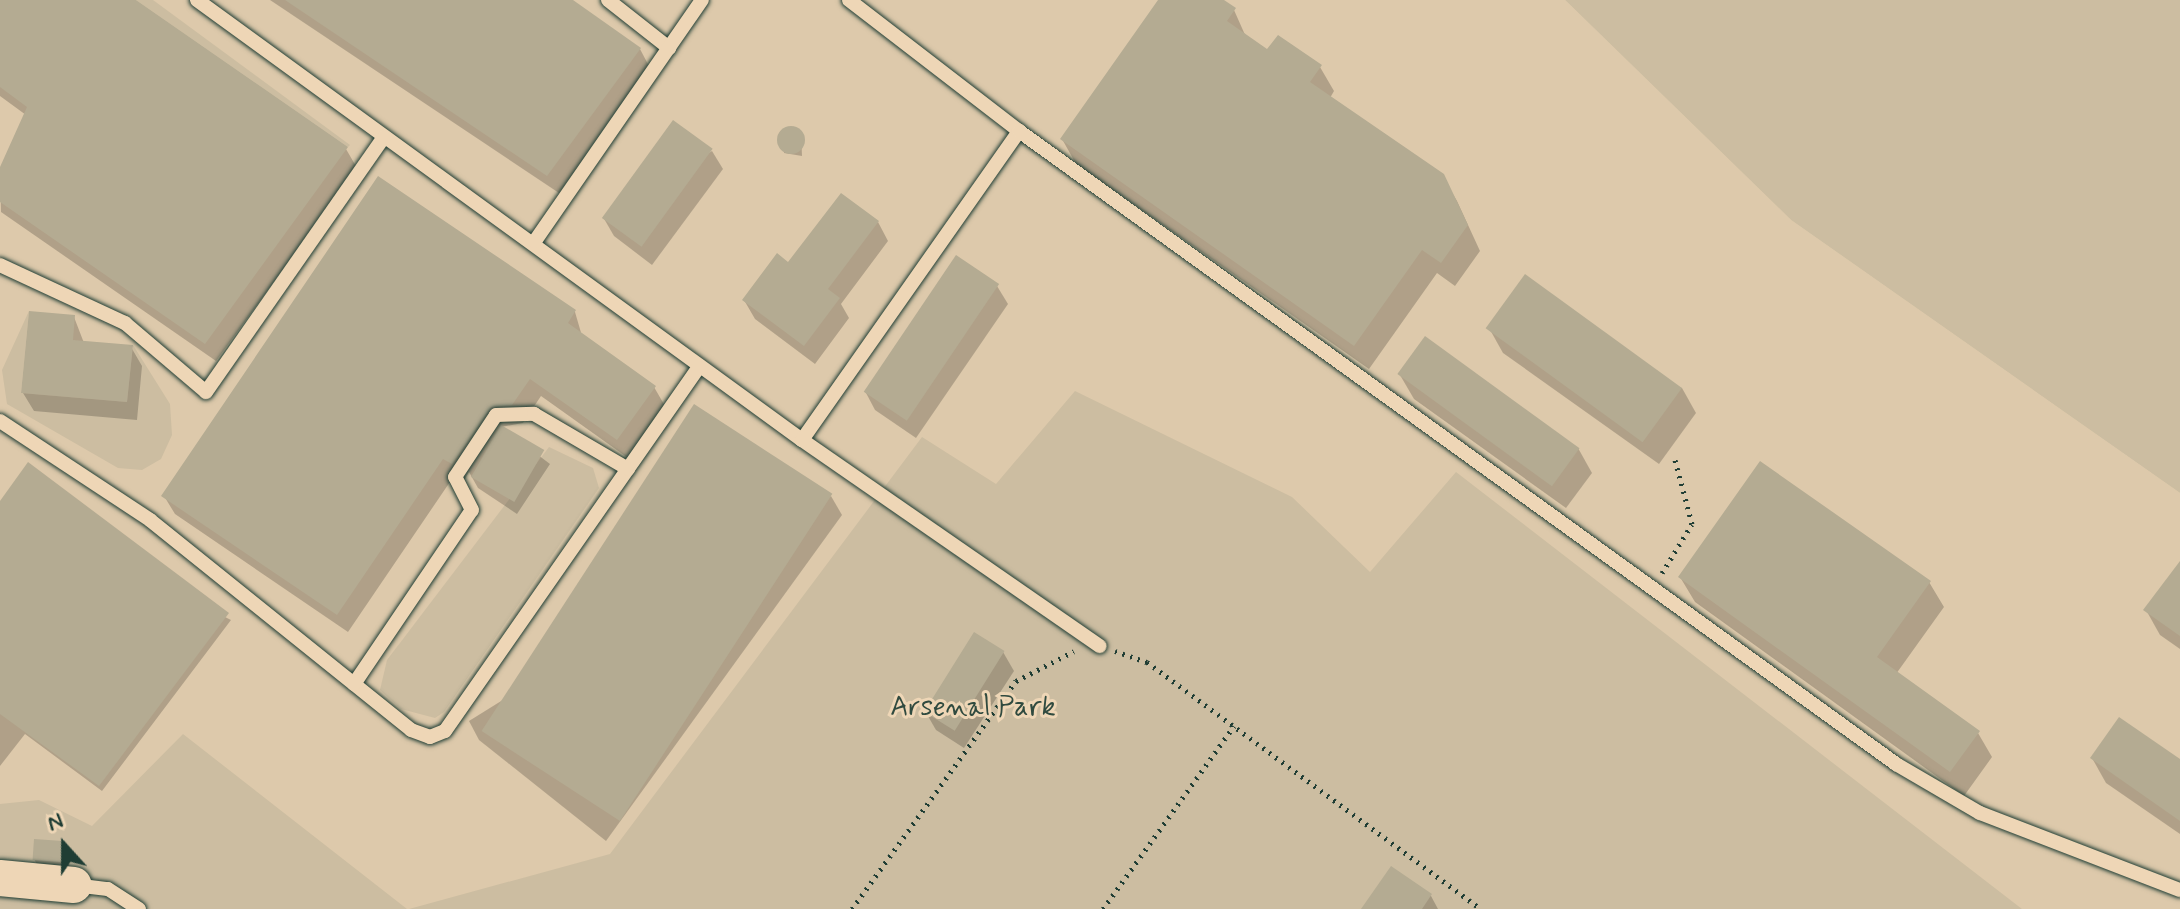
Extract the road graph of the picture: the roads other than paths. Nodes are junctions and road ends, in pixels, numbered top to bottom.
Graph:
1 (197, 0) edge
2 (608, 0) edge
3 (702, 0) edge
4 (849, 0) edge
5 (669, 48) junction
6 (1019, 131) junction
7 (384, 137) junction
8 (535, 241) junction
9 (0, 265) edge
10 (700, 366) junction
11 (0, 421) edge
12 (802, 440) junction
13 (628, 469) junction
14 (1100, 646) road end
15 (354, 684) junction
16 (0, 878) edge
17 (74, 885) joint
18 (2180, 890) edge
19 (139, 909) edge

1 - 7 lane
2 - 5 lane
3 - 5 lane
4 - 6 lane
5 - 8 lane
6 - 12 lane
6 - 18 lane
7 - 8 lane
7 - 9 lane
8 - 10 lane
10 - 12 lane
10 - 13 lane
11 - 15 lane
12 - 14 lane
13 - 15 lane
13 - 15 lane
16 - 17 street
17 - 19 lane

